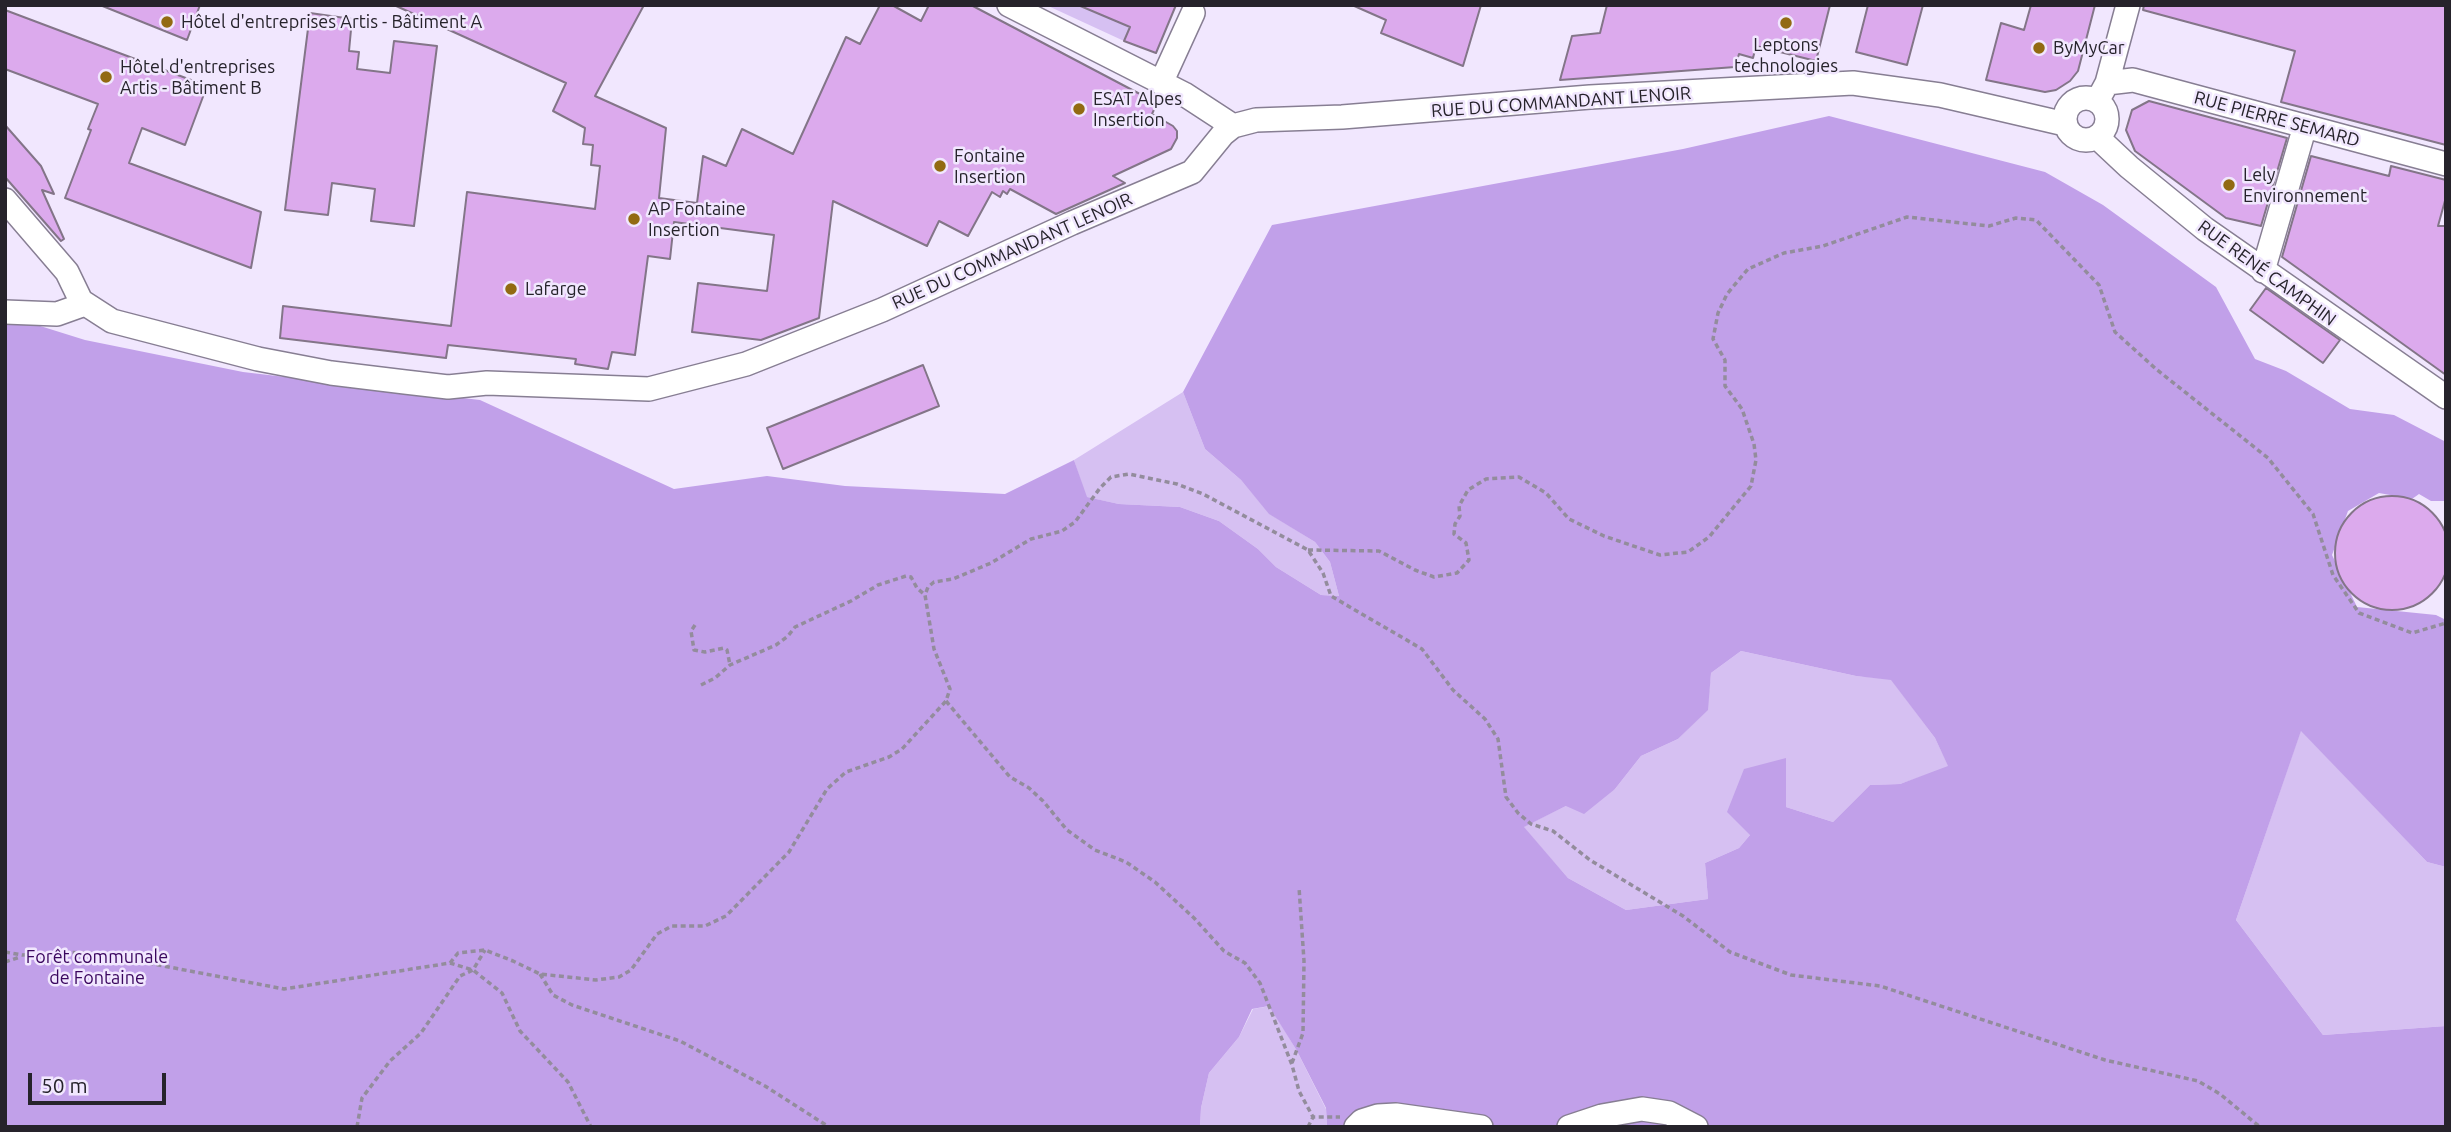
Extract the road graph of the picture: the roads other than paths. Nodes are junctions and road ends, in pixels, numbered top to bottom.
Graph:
1 (1009, 5) edge
2 (2128, 5) edge
3 (1193, 13) dead end
4 (1161, 83) junction
5 (2102, 92) junction
6 (2065, 124) junction
7 (1233, 126) junction
8 (2305, 126) junction
9 (2097, 137) junction
10 (2446, 164) edge
11 (5, 200) edge
12 (2263, 271) junction
13 (85, 304) junction
14 (5, 312) edge
15 (2446, 397) edge
16 (1359, 1124) edge
17 (1481, 1127) edge
18 (1569, 1127) edge
19 (1696, 1127) edge

1 - 4 street
2 - 5 street
3 - 4 street
4 - 7 street
5 - 6 street, RUE PIERRE SEMARD
5 - 8 street, RUE PIERRE SEMARD
5 - 9 street
6 - 7 street, RUE DU COMMANDANT LENOIR
6 - 9 street, RUE DU COMMANDANT LENOIR
7 - 13 street, RUE DU COMMANDANT LENOIR
8 - 10 street, RUE PIERRE SEMARD
8 - 12 street
9 - 12 street, RUE RENÉ CAMPHIN
11 - 13 street, RUE DU COMMANDANT LENOIR
12 - 15 street, RUE RENÉ CAMPHIN
13 - 14 street
16 - 17 street
18 - 19 street

